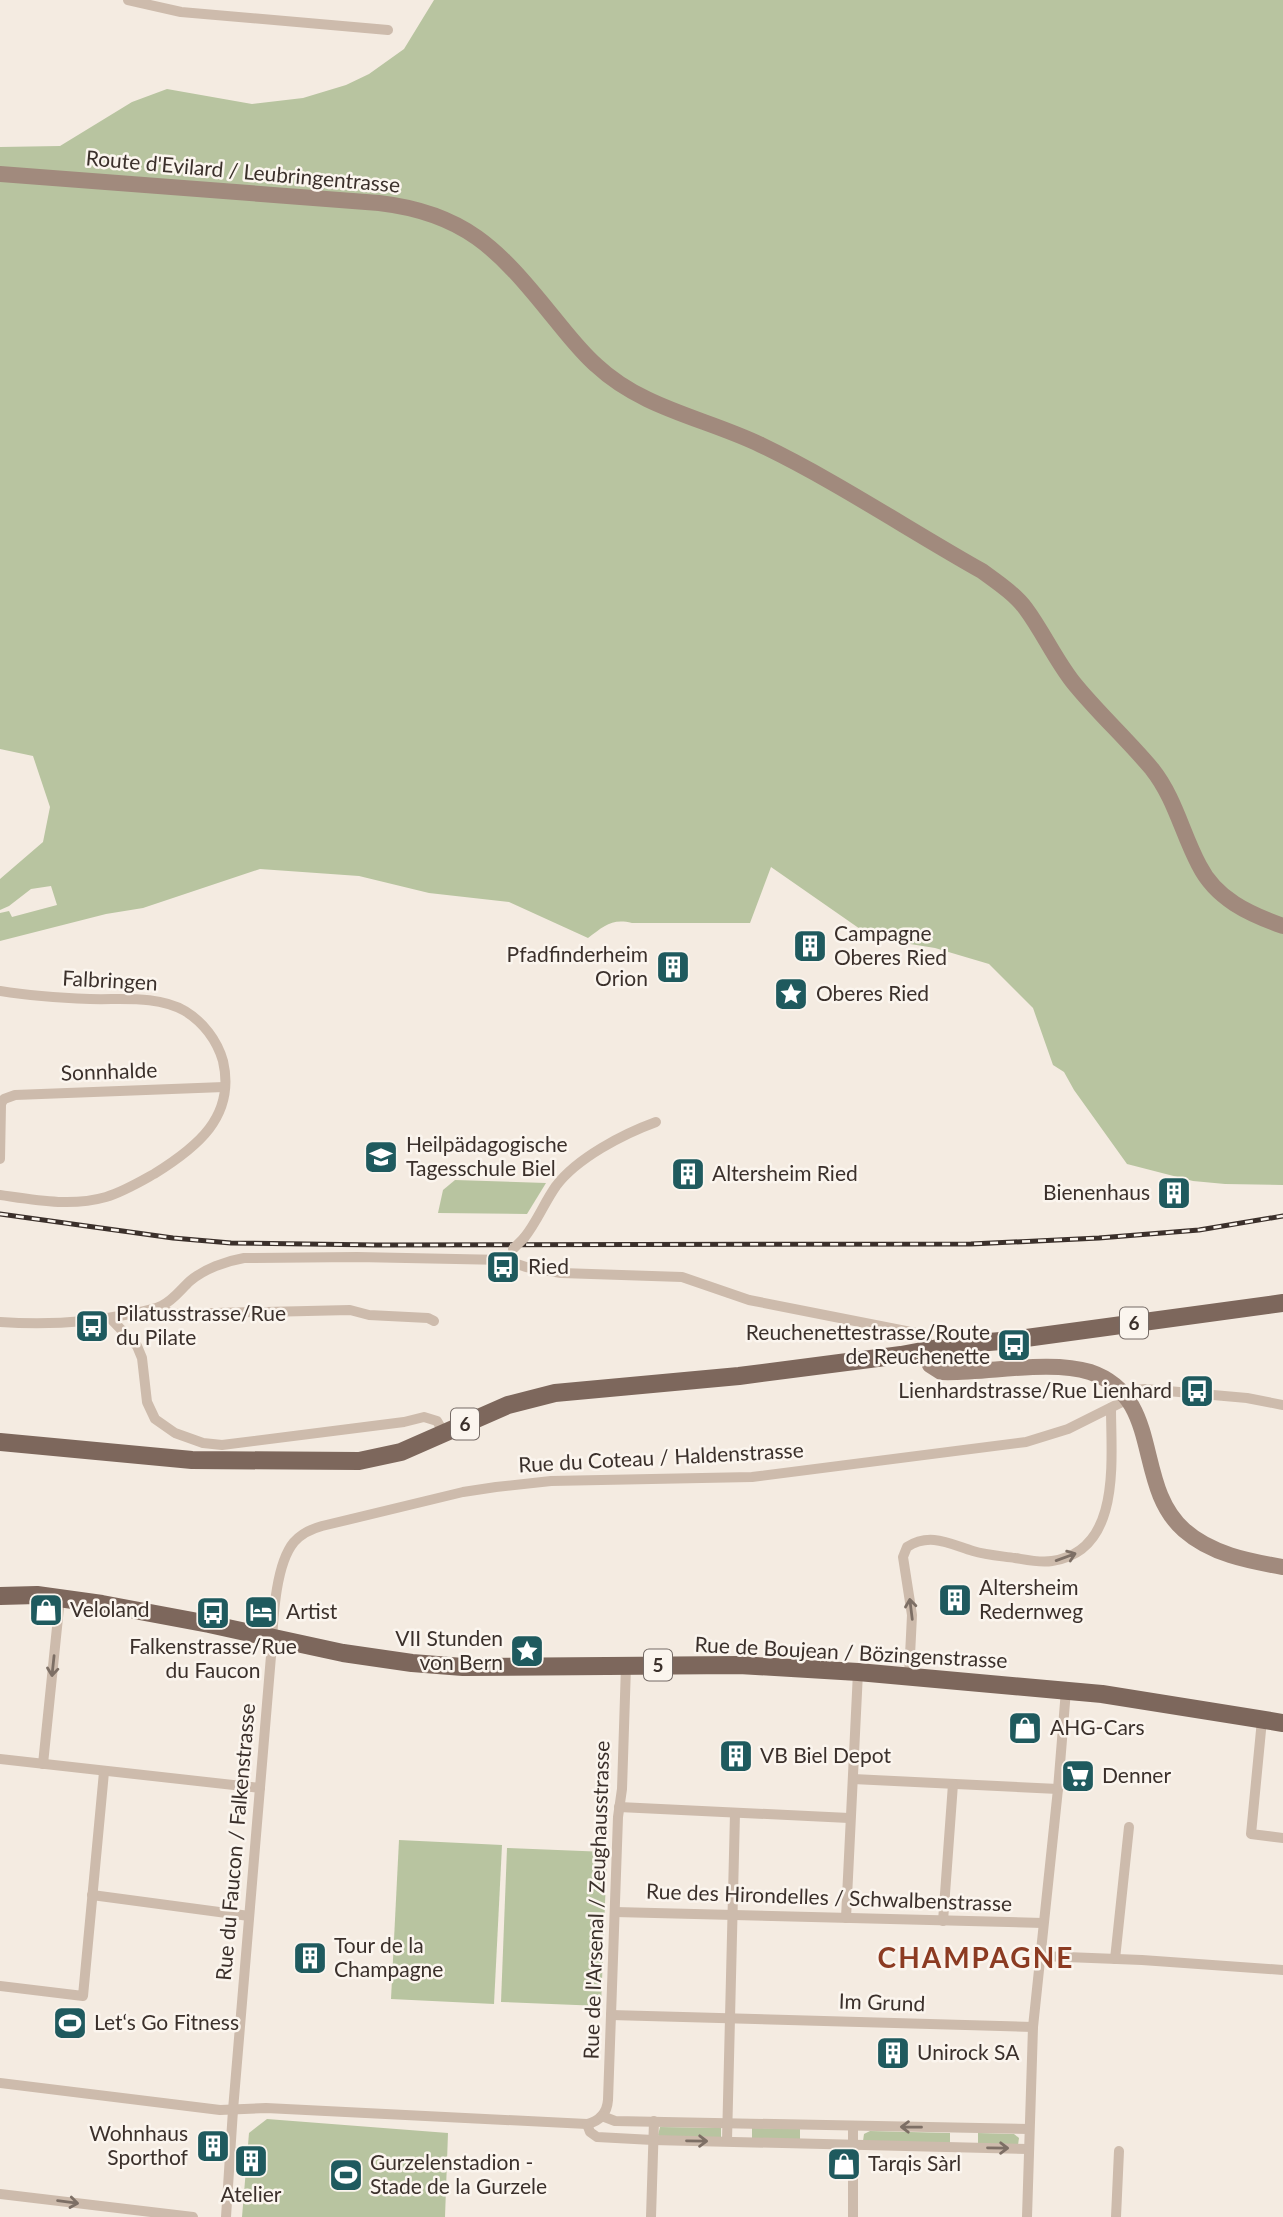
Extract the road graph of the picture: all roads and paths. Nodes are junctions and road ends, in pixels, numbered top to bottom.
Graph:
1 (128, 0) edge
2 (388, 30) dead end
3 (0, 174) edge
4 (1283, 926) edge
5 (0, 991) edge
6 (224, 1087) junction
7 (0, 1105) edge
8 (656, 1122) dead end
9 (0, 1159) edge
10 (0, 1195) edge
11 (505, 1260) junction
12 (1283, 1303) edge
13 (160, 1307) junction
14 (111, 1319) junction
15 (434, 1321) dead end
16 (0, 1322) edge
17 (929, 1349) junction
18 (1127, 1397) junction
19 (1283, 1405) edge
20 (1111, 1408) junction
21 (444, 1433) junction
22 (0, 1442) edge
23 (1283, 1567) edge
24 (0, 1596) edge
25 (60, 1598) junction
26 (272, 1637) junction
27 (626, 1666) junction
28 (858, 1672) junction
29 (909, 1676) junction
30 (1066, 1690) junction
31 (1262, 1720) junction
32 (1283, 1723) edge
33 (0, 1759) edge
34 (43, 1764) junction
35 (104, 1772) junction
36 (853, 1779) junction
37 (953, 1784) junction
38 (260, 1788) junction
39 (1058, 1789) junction
40 (620, 1807) junction
41 (735, 1813) junction
42 (849, 1818) junction
43 (1129, 1827) dead end
44 (1283, 1838) edge
45 (92, 1895) junction
46 (615, 1912) junction
47 (732, 1915) junction
48 (249, 1916) junction
49 (846, 1918) junction
50 (943, 1921) junction
51 (1043, 1923) junction
52 (1041, 1956) junction
53 (1115, 1959) junction
54 (1283, 1970) edge
55 (0, 1986) edge
56 (611, 2015) junction
57 (730, 2019) junction
58 (1033, 2027) junction
59 (0, 2083) edge
60 (233, 2110) junction
61 (602, 2116) junction
62 (654, 2121) junction
63 (728, 2123) junction
64 (587, 2124) junction
65 (853, 2126) junction
66 (1029, 2129) junction
67 (653, 2140) junction
68 (727, 2141) junction
69 (853, 2146) junction
70 (1028, 2149) junction
71 (1118, 2151) dead end
72 (0, 2194) edge
73 (193, 2217) edge
74 (226, 2217) edge
75 (651, 2217) edge
76 (853, 2217) edge
77 (1027, 2217) edge
78 (1116, 2217) edge

1 - 2 street
3 - 4 street, Route d'Evilard / Leubringentrasse
5 - 6 street, Falbringen
6 - 7 street, Sonnhalde
6 - 10 street, Falbringen
7 - 9 street
8 - 11 street, bridge
11 - 13 street
11 - 17 street
12 - 17 main road, 6
13 - 14 street
13 - 15 street
14 - 16 street
14 - 21 street
17 - 18 street
17 - 21 main road, 6
18 - 19 street, Rue du Coteau / Haldenstrasse
18 - 20 street, Rue du Coteau / Haldenstrasse
18 - 23 street
20 - 26 street, Rue du Coteau / Haldenstrasse
29 -> 20 street
21 - 22 main road, 6
24 - 25 main road, Rue de Boujean / Bözingenstrasse / 5
25 - 26 main road, Rue de Boujean / Bözingenstrasse / 5
25 -> 34 street
26 - 27 main road, Rue de Boujean / Bözingenstrasse / 5
26 - 38 street, Rue du Faucon / Falkenstrasse
27 - 28 main road, Rue de Boujean / Bözingenstrasse / 5
27 - 40 street, Rue de l'Arsenal / Zeughausstrasse
28 - 29 main road, Rue de Boujean / Bözingenstrasse / 5
28 - 36 street
29 - 30 main road, Rue de Boujean / Bözingenstrasse / 5
30 - 31 main road, Rue de Boujean / Bözingenstrasse / 5
30 - 39 street
31 - 32 main road, Rue de Boujean / Bözingenstrasse / 5
31 - 44 street
33 - 34 street
34 - 35 street
35 - 38 street
35 - 45 street
36 - 37 street
36 - 42 street
37 - 39 street
37 - 50 street
38 - 48 street, Rue du Faucon / Falkenstrasse
39 - 51 street
40 - 41 street
40 - 46 street, Rue de l'Arsenal / Zeughausstrasse
41 - 42 street
41 - 47 street
42 - 49 street
43 - 53 street
45 - 48 street
45 - 55 street
46 - 47 street, Rue des Hirondelles / Schwalbenstrasse
46 - 56 street, Rue de l'Arsenal / Zeughausstrasse
47 - 49 street, Rue des Hirondelles / Schwalbenstrasse
47 - 57 street
48 - 60 street, Rue du Faucon / Falkenstrasse
49 - 50 street, Rue des Hirondelles / Schwalbenstrasse
50 - 51 street, Rue des Hirondelles / Schwalbenstrasse
51 - 52 street
52 - 53 street
52 - 58 street
53 - 54 street
56 - 57 street, Im Grund
56 - 61 street, Rue de l'Arsenal / Zeughausstrasse
57 - 58 street, Im Grund
57 - 63 street
58 - 66 street
59 - 60 street
60 - 64 street
60 - 74 street, Rue du Faucon / Falkenstrasse
61 - 62 street
61 - 64 street
62 - 63 street
62 - 67 street
63 - 65 street
63 - 68 street
64 - 67 street
66 -> 65 street
65 - 69 street
66 - 70 street
67 -> 68 street
67 - 75 street
68 - 69 street
69 -> 70 street
69 - 76 street
70 - 77 street
71 - 78 street
72 -> 73 street

